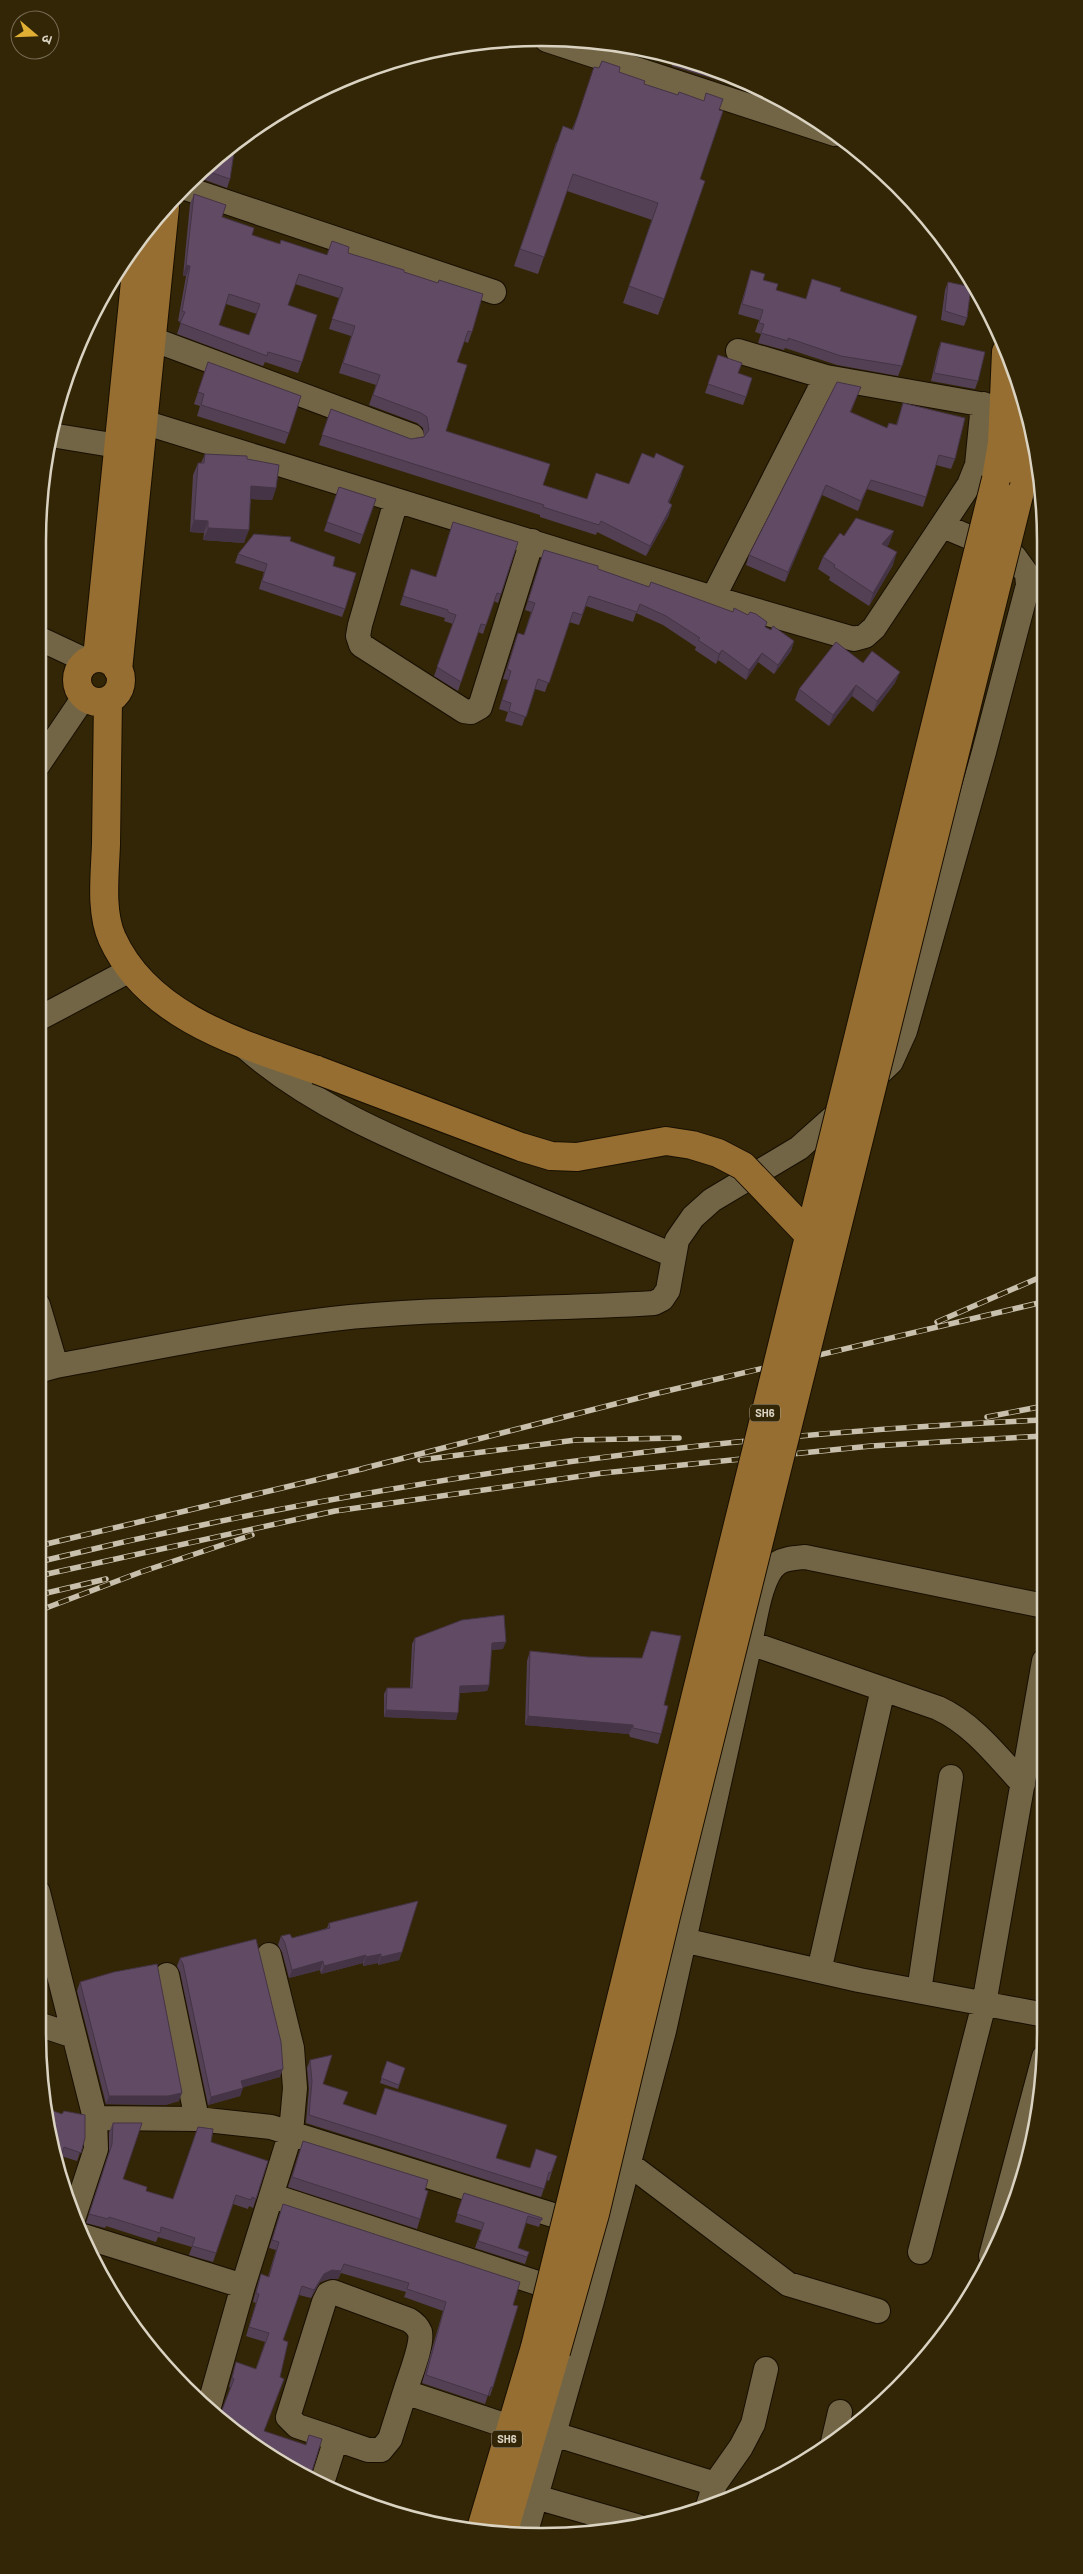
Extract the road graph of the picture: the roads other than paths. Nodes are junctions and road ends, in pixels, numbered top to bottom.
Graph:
1 (603, 50) edge
2 (807, 124) edge
3 (192, 190) edge
4 (164, 221) edge
5 (139, 254) edge
6 (494, 292) dead end
7 (152, 339) junction
8 (738, 351) dead end
9 (1006, 370) edge
10 (826, 377) junction
11 (1005, 408) edge
12 (133, 419) junction
13 (412, 436) dead end
14 (58, 437) edge
15 (118, 446) junction
16 (396, 501) junction
17 (943, 526) junction
18 (532, 541) junction
19 (713, 598) junction
20 (46, 641) edge
21 (101, 663) junction
22 (96, 698) junction
23 (46, 756) edge
24 (132, 970) junction
25 (46, 1015) edge
26 (243, 1045) junction
27 (808, 1234) junction
28 (673, 1254) junction
29 (47, 1368) edge
30 (1037, 1605) edge
31 (750, 1643) junction
32 (883, 1689) junction
33 (1037, 1700) edge
34 (952, 1776) dead end
35 (1022, 1784) junction
36 (46, 1924) edge
37 (684, 1940) junction
38 (269, 1955) dead end
39 (819, 1971) junction
40 (167, 1975) dead end
41 (919, 1991) junction
42 (984, 2004) junction
43 (1037, 2013) edge
44 (46, 2027) edge
45 (74, 2036) junction
46 (1032, 2101) edge
47 (95, 2118) junction
48 (197, 2118) junction
49 (291, 2132) junction
50 (629, 2164) junction
51 (273, 2196) junction
52 (78, 2205) edge
53 (1003, 2211) edge
54 (610, 2232) junction
55 (91, 2239) edge
56 (920, 2252) dead end
57 (243, 2286) junction
58 (592, 2301) junction
59 (878, 2311) dead end
60 (546, 2350) junction
61 (766, 2369) dead end
62 (405, 2392) junction
63 (211, 2401) edge
64 (840, 2412) dead end
65 (510, 2427) junction
66 (836, 2430) edge
67 (554, 2434) junction
68 (336, 2439) junction
69 (324, 2478) edge
70 (712, 2495) edge
71 (536, 2497) junction
72 (620, 2521) edge
73 (482, 2524) edge
74 (505, 2527) edge
75 (527, 2528) edge

1 - 2 street
3 - 6 street
4 - 7 main road
5 - 12 main road
7 - 12 main road
7 - 13 street
8 - 10 street
9 - 11 main road, SH6
10 - 11 street
10 - 19 street
11 - 17 street
11 - 27 main road, SH6, bridge
11 - 60 main road, SH6, bridge
12 - 15 main road
12 - 16 street
12 - 21 main road
14 - 15 street
15 - 21 main road
16 - 18 street
16 - 18 street
17 - 19 street
17 - 28 street
18 - 19 street
20 - 21 street
21 - 22 main road
21 - 22 main road
22 - 23 street
22 - 24 main road
24 - 25 street
24 - 26 main road
26 - 27 main road, bridge
26 - 28 street
27 - 60 main road, SH6, bridge
28 - 29 street
30 - 31 street
31 - 32 street
31 - 37 street
32 - 35 street
32 - 39 street
33 - 35 street
34 - 41 street
35 - 42 street
36 - 45 street
37 - 39 street
37 - 50 street
38 - 49 street
39 - 41 street
40 - 48 street
41 - 42 street
42 - 43 street
42 - 56 street
44 - 45 street
45 - 47 street
46 - 53 street
47 - 48 street
47 - 52 street
48 - 49 street
49 - 51 street
49 - 54 street
50 - 54 street
50 - 59 street
51 - 57 street
51 - 58 street
54 - 58 street
55 - 57 street
57 - 63 street
58 - 67 street
60 - 65 main road, SH6
60 - 74 main road, SH6
61 - 70 street
62 - 65 street
62 - 68 street
62 - 68 street
64 - 66 street
65 - 73 main road, SH6
67 - 70 street
67 - 71 street
68 - 69 street
71 - 72 street
71 - 75 street

